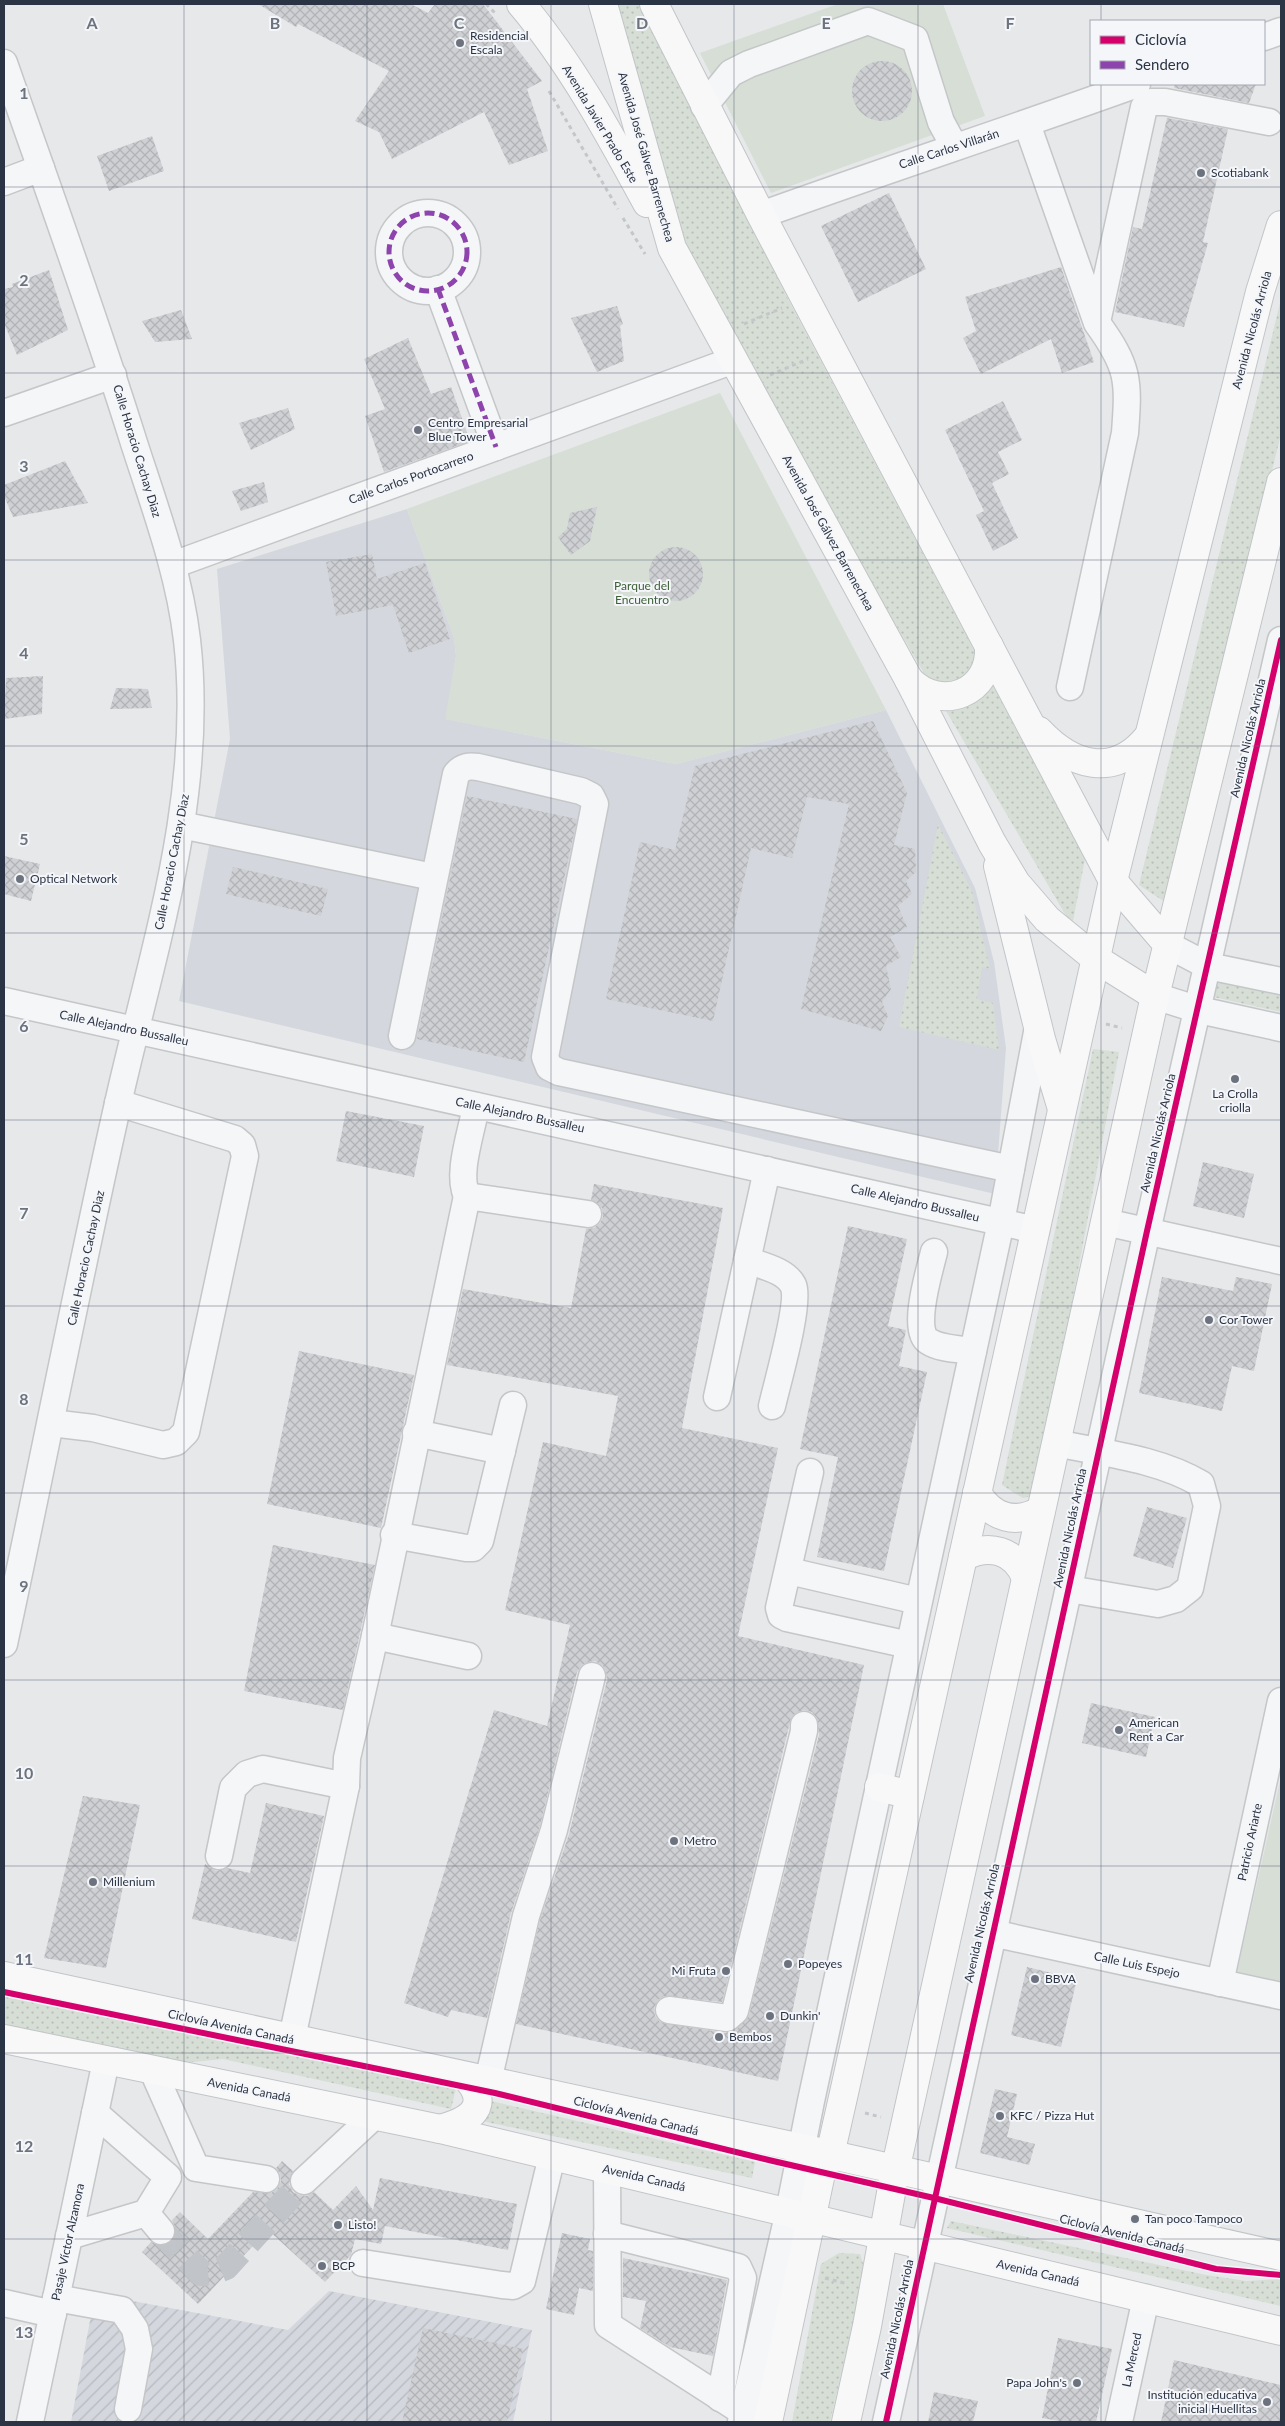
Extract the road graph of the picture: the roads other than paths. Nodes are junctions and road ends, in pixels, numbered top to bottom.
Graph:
1 (521, 4) edge
2 (603, 4) edge
3 (654, 4) edge
4 (1281, 31) edge
5 (1265, 37) edge
6 (4, 63) edge
7 (1133, 85) edge
8 (704, 106) junction
9 (1269, 122) dead end
10 (1027, 124) junction
11 (954, 146) junction
12 (41, 168) junction
13 (4, 182) edge
14 (761, 215) junction
15 (1281, 225) edge
16 (672, 248) junction
17 (1271, 288) edge
18 (438, 289) dead end
19 (1097, 323) junction
20 (734, 360) junction
21 (113, 375) junction
22 (4, 413) edge
23 (496, 447) junction
24 (1281, 482) edge
25 (173, 565) junction
26 (1281, 640) edge
27 (989, 646) junction
28 (909, 680) junction
29 (1070, 687) dead end
30 (1026, 717) junction
31 (1148, 737) junction
32 (181, 825) junction
33 (992, 843) junction
34 (433, 877) junction
35 (1113, 881) junction
36 (1168, 945) junction
37 (1096, 959) junction
38 (1208, 966) junction
39 (1281, 981) edge
40 (1156, 996) junction
41 (4, 1001) edge
42 (1199, 1010) junction
43 (1038, 1027) junction
44 (1281, 1028) edge
45 (135, 1030) junction
46 (402, 1036) dead end
47 (118, 1103) junction
48 (476, 1106) junction
49 (1062, 1111) junction
50 (1011, 1169) junction
51 (767, 1170) junction
52 (467, 1196) junction
53 (588, 1214) dead end
54 (1001, 1222) junction
55 (1105, 1222) junction
56 (1036, 1230) junction
57 (1147, 1231) junction
58 (934, 1252) dead end
59 (747, 1260) junction
60 (1281, 1261) edge
61 (973, 1351) junction
62 (717, 1397) dead end
63 (513, 1406) dead end
64 (772, 1406) dead end
65 (52, 1422) junction
66 (416, 1433) junction
67 (1056, 1444) junction
68 (502, 1451) junction
69 (1098, 1451) junction
70 (810, 1472) dead end
71 (977, 1493) junction
72 (1041, 1510) junction
73 (394, 1535) junction
74 (963, 1557) junction
75 (789, 1571) junction
76 (1026, 1578) junction
77 (1069, 1589) junction
78 (918, 1601) junction
79 (375, 1636) junction
80 (4, 1644) edge
81 (909, 1645) junction
82 (468, 1656) dead end
83 (592, 1676) dead end
84 (1281, 1701) edge
85 (804, 1724) dead end
86 (1276, 1750) edge
87 (346, 1786) junction
88 (879, 1787) junction
89 (910, 1795) junction
90 (219, 1856) dead end
91 (992, 1932) junction
92 (4, 1976) edge
93 (1220, 1983) junction
94 (1281, 1996) edge
95 (669, 2010) dead end
96 (292, 2038) junction
97 (4, 2039) edge
98 (106, 2061) junction
99 (153, 2071) junction
100 (476, 2078) junction
101 (95, 2113) junction
102 (374, 2116) junction
103 (440, 2129) junction
104 (801, 2148) junction
105 (830, 2155) junction
106 (552, 2156) junction
107 (196, 2168) junction
108 (607, 2170) junction
109 (895, 2171) junction
110 (168, 2177) junction
111 (266, 2179) dead end
112 (938, 2180) junction
113 (304, 2181) tunnel mouth
114 (800, 2215) junction
115 (607, 2234) junction
116 (69, 2236) junction
117 (882, 2236) junction
118 (924, 2246) junction
119 (1281, 2256) edge
120 (362, 2263) dead end
121 (1146, 2298) junction
122 (4, 2303) edge
123 (54, 2306) junction
124 (1281, 2331) edge
125 (720, 2398) junction
126 (128, 2409) dead end
127 (751, 2419) edge
128 (30, 2422) edge
129 (846, 2422) edge
130 (886, 2422) edge
131 (1119, 2422) edge

1 - 16 main road, Avenida Javier Prado Este
2 - 16 main road, Avenida José Gálvez Barrenechea
3 - 8 main road
4 - 5 street
6 - 12 street, Calle Horacio Cachay Diaz
7 - 10 street, Calle Carlos Villarán
8 - 11 street
8 - 14 main road
9 - 19 street
10 - 11 street, Calle Carlos Villarán
10 - 19 street
11 - 14 street, Calle Carlos Villarán
12 - 13 street
12 - 21 street, Calle Horacio Cachay Diaz
14 - 27 main road
15 - 17 main road, Avenida Nicolás Arriola
16 - 20 main road, Avenida José Gálvez Barrenechea
17 - 31 main road, Avenida Nicolás Arriola
18 - 23 street
19 - 29 street
20 - 23 street, Calle Carlos Portocarrero
20 - 28 main road, Avenida José Gálvez Barrenechea
21 - 22 street
21 - 25 street, Calle Horacio Cachay Diaz
23 - 25 street, Calle Carlos Portocarrero
24 - 36 main road
25 - 32 street, Calle Horacio Cachay Diaz
26 - 38 street, Avenida Nicolás Arriola
27 - 28 main road
27 - 30 main road
28 - 33 main road, Avenida José Gálvez Barrenechea
30 - 31 main road
30 - 35 main road
31 - 35 main road, Avenida Nicolás Arriola
32 - 34 street
32 - 45 street, Calle Horacio Cachay Diaz
33 - 37 main road, Avenida José Gálvez Barrenechea
33 - 43 main road
34 - 46 street
34 - 50 street
35 - 36 main road
35 - 37 main road, Avenida Nicolás Arriola
36 - 38 street
36 - 40 main road
37 - 40 main road, Avenida José Gálvez Barrenechea
37 - 49 main road, Avenida Nicolás Arriola
38 - 39 street
38 - 42 street, Avenida Nicolás Arriola
40 - 42 street
40 - 55 main road
41 - 45 street, Calle Alejandro Bussalleu
42 - 44 street
42 - 57 street, Avenida Nicolás Arriola
43 - 49 main road
43 - 50 street, Avenida Nicolás Arriola
45 - 47 street, Calle Horacio Cachay Diaz
45 - 48 street, Calle Alejandro Bussalleu
47 - 65 street, Calle Horacio Cachay Diaz
47 - 65 street
48 - 51 street, Calle Alejandro Bussalleu
48 - 52 street
49 - 56 main road, Avenida Nicolás Arriola
50 - 54 street, Avenida Nicolás Arriola
51 - 54 street, Calle Alejandro Bussalleu
51 - 59 street
52 - 53 street
52 - 66 street
54 - 56 street, Calle Alejandro Bussalleu
54 - 61 street, Avenida Nicolás Arriola
55 - 57 street
55 - 67 main road
56 - 71 main road, Avenida Nicolás Arriola
57 - 60 street
57 - 69 street, Avenida Nicolás Arriola
58 - 61 street
59 - 62 street
59 - 64 street
61 - 78 street, Avenida Nicolás Arriola
63 - 68 street
65 - 80 street, Calle Horacio Cachay Diaz
66 - 68 street
66 - 73 street
67 - 69 street
67 - 72 main road
68 - 73 street
69 - 77 street, Avenida Nicolás Arriola
69 - 77 street
70 - 75 street
71 - 72 main road
71 - 74 main road, Avenida Nicolás Arriola
72 - 76 main road
73 - 79 street
74 - 76 main road
74 - 89 main road, Avenida Nicolás Arriola
75 - 78 street
75 - 81 street
76 - 109 main road
77 - 91 street, Avenida Nicolás Arriola
78 - 81 street, Avenida Nicolás Arriola
79 - 82 street
79 - 87 street
81 - 88 street, Avenida Nicolás Arriola
83 - 100 street
84 - 86 street, Patricio Ariarte
85 - 95 street
86 - 93 street, Patricio Ariarte
87 - 90 street
87 - 96 street
88 - 89 main road
88 - 104 street, Avenida Nicolás Arriola
89 - 105 main road, Avenida Nicolás Arriola
91 - 93 street, Calle Luis Espejo
91 - 112 street, Avenida Nicolás Arriola
92 - 96 main road
93 - 94 street, Calle Luis Espejo
96 - 100 main road
97 - 98 main road, Avenida Canadá
98 - 99 main road, Avenida Canadá
98 - 101 street, Pasaje Víctor Alzamora
99 - 102 main road, Avenida Canadá
99 - 107 street
100 - 103 main road
100 - 104 main road
101 - 110 street
101 - 116 street, Pasaje Víctor Alzamora
102 - 103 main road, Avenida Canadá
102 - 113 street
103 - 106 main road, Avenida Canadá
104 - 105 main road
104 - 114 street, Avenida Nicolás Arriola
105 - 109 main road
105 - 114 main road, Avenida Nicolás Arriola
106 - 108 main road, Avenida Canadá
106 - 120 street
107 - 110 street
107 - 111 street
108 - 114 main road, Avenida Canadá
108 - 115 street
109 - 112 main road
109 - 117 main road
110 - 116 street
112 - 118 street, Avenida Nicolás Arriola
112 - 119 main road
114 - 117 main road, Avenida Canadá
114 - 127 main road, Avenida Nicolás Arriola
115 - 125 street
115 - 125 street
116 - 123 street, Pasaje Víctor Alzamora
117 - 118 main road, Avenida Canadá
117 - 129 main road
118 - 121 main road, Avenida Canadá
118 - 130 street, Avenida Nicolás Arriola
121 - 124 main road, Avenida Canadá
121 - 131 street, La Merced
122 - 123 street
123 - 126 street
123 - 128 street, Pasaje Víctor Alzamora
125 - 127 street

